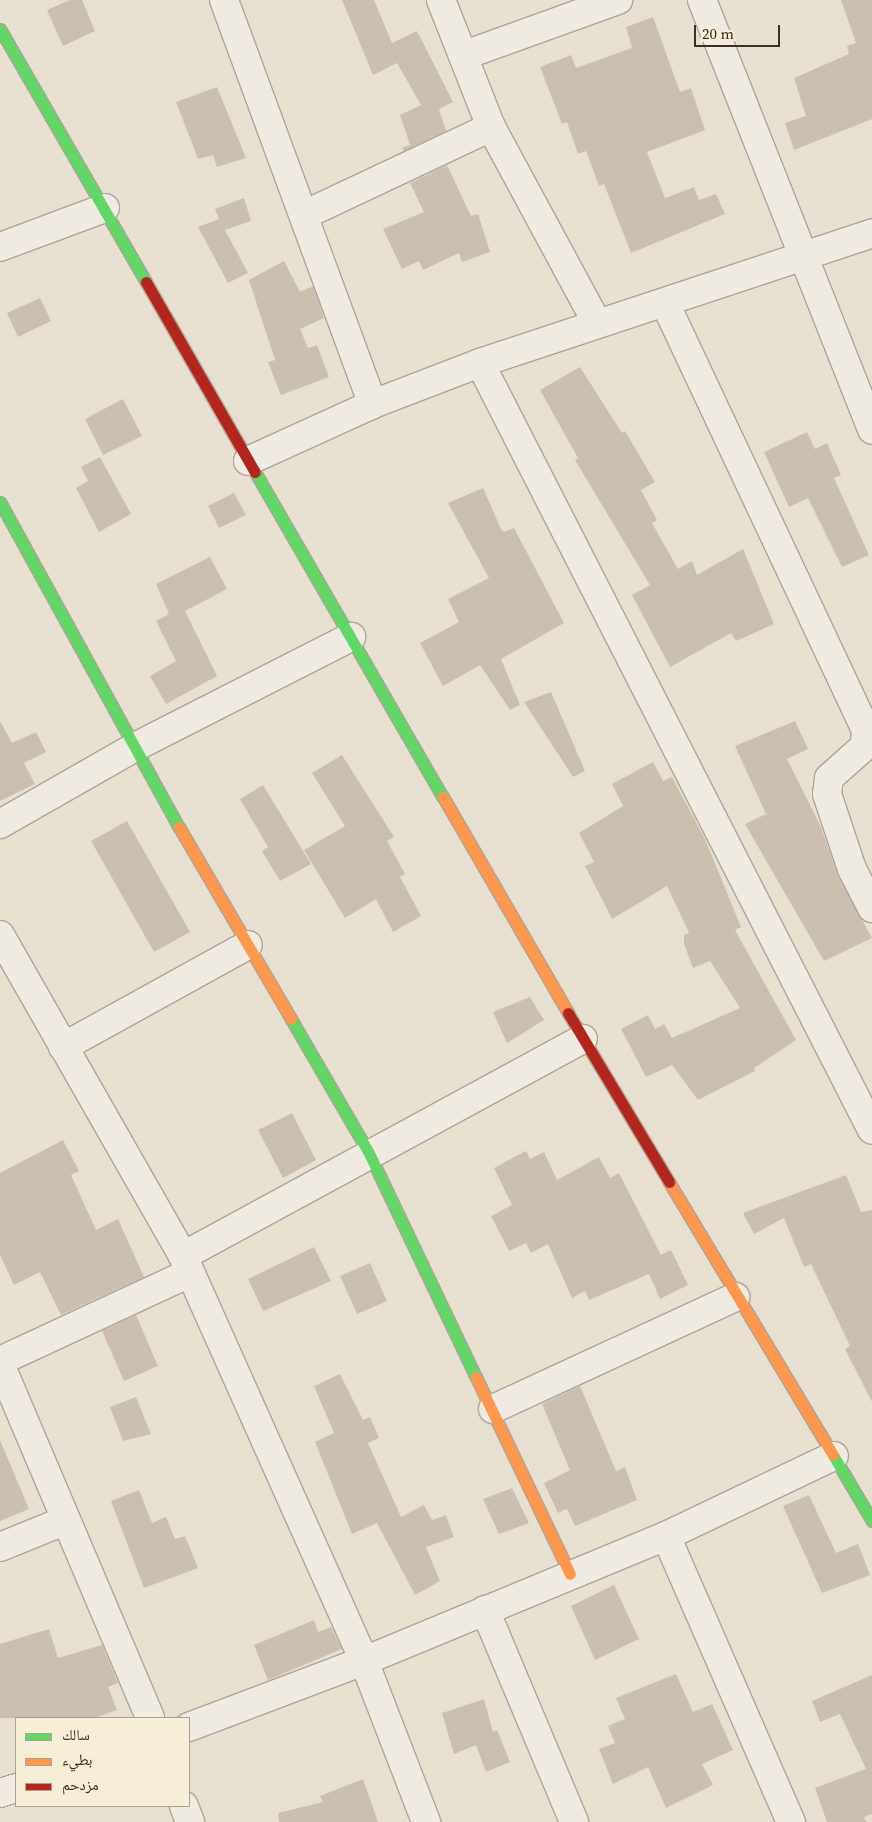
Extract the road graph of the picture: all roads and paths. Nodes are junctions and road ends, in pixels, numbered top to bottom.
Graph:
1 (224, 0) edge
2 (440, 0) edge
3 (618, 0) edge
4 (702, 0) edge
5 (0, 29) edge
6 (465, 55) junction
7 (491, 127) junction
8 (106, 208) junction
9 (304, 215) junction
10 (872, 233) edge
11 (0, 247) edge
12 (800, 256) junction
13 (665, 303) junction
14 (598, 323) junction
15 (480, 362) junction
16 (374, 404) junction
17 (872, 430) edge
18 (248, 461) junction
19 (0, 502) edge
20 (351, 637) junction
21 (133, 748) junction
22 (0, 824) edge
23 (872, 908) edge
24 (0, 935) edge
25 (248, 945) junction
26 (583, 1039) junction
27 (63, 1047) junction
28 (872, 1130) edge
29 (369, 1154) junction
30 (187, 1264) junction
31 (735, 1297) junction
32 (0, 1363) edge
33 (493, 1408) junction
34 (834, 1456) junction
35 (66, 1520) junction
36 (872, 1521) edge
37 (666, 1536) junction
38 (0, 1547) edge
39 (570, 1574) junction
40 (485, 1610) junction
41 (364, 1661) junction
42 (150, 1717) edge
43 (190, 1727) edge
44 (15, 1788) edge
45 (0, 1793) edge
46 (184, 1807) edge
47 (190, 1822) edge
48 (426, 1822) edge
49 (574, 1822) edge
50 (791, 1822) edge

1 - 9 street
2 - 6 street
3 - 6 street
4 - 12 street
5 - 8 street
6 - 7 street
7 - 9 street
7 - 14 street
8 - 11 street
8 - 18 street
9 - 16 street
10 - 12 street
12 - 13 street
12 - 17 street
13 - 14 street
13 - 23 street
14 - 15 street
15 - 16 street
15 - 28 street
16 - 18 street
18 - 20 street
19 - 21 street
20 - 21 street
20 - 26 street
21 - 22 street
21 - 25 street
24 - 27 street
25 - 27 street
25 - 29 street
26 - 29 street
26 - 31 street
27 - 30 street
29 - 30 street
29 - 33 street
30 - 32 street
30 - 41 street
31 - 33 street
31 - 34 street
32 - 35 street
33 - 39 street
34 - 36 street
34 - 37 street
35 - 38 street
35 - 42 street
37 - 39 street
37 - 50 street
39 - 40 street
40 - 41 street
40 - 49 street
41 - 43 street
41 - 48 street
44 - 45 street
46 - 47 street

